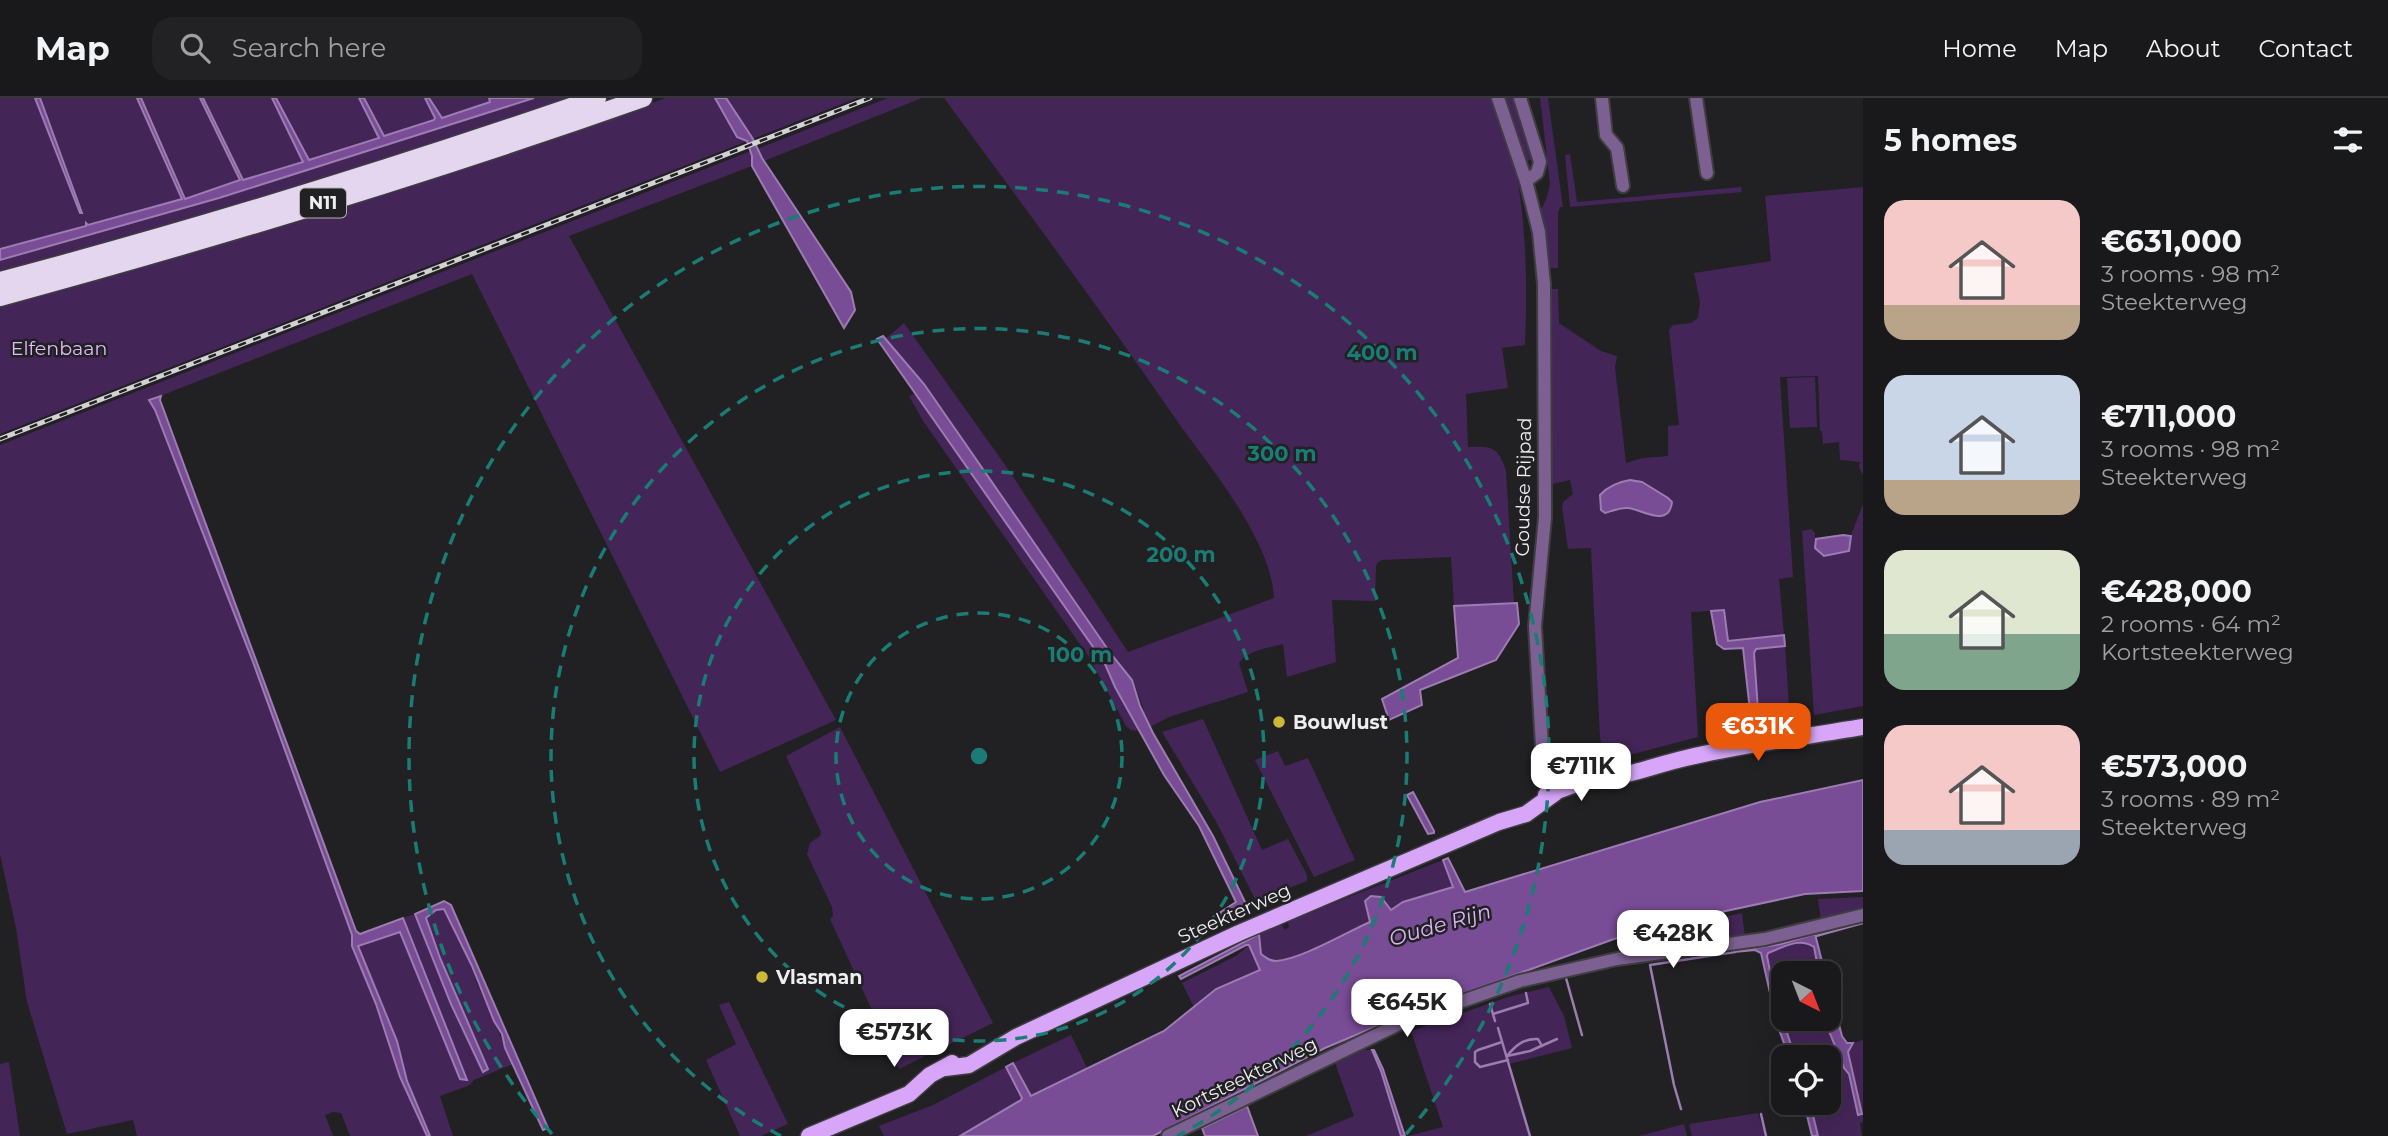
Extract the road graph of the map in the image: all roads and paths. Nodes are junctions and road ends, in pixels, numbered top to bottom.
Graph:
1 (597, 98) edge
2 (643, 98) edge
3 (1498, 98) edge
4 (1520, 98) edge
5 (1602, 98) edge
6 (1696, 98) edge
7 (1707, 173) dead end
8 (1526, 181) junction
9 (1623, 186) dead end
10 (0, 281) edge
11 (0, 297) edge
12 (1863, 727) edge
13 (1555, 793) junction
14 (1863, 915) edge
15 (809, 1136) edge
16 (1168, 1136) edge

1 - 10 highway, N11
2 - 11 highway, N11
3 - 8 street, Goudse Rijpad
4 - 8 street
5 - 9 street
6 - 7 street
8 - 13 street, Goudse Rijpad
12 - 13 main road, Steekterweg
13 - 15 main road, Steekterweg
14 - 16 street, Kortsteekterweg

